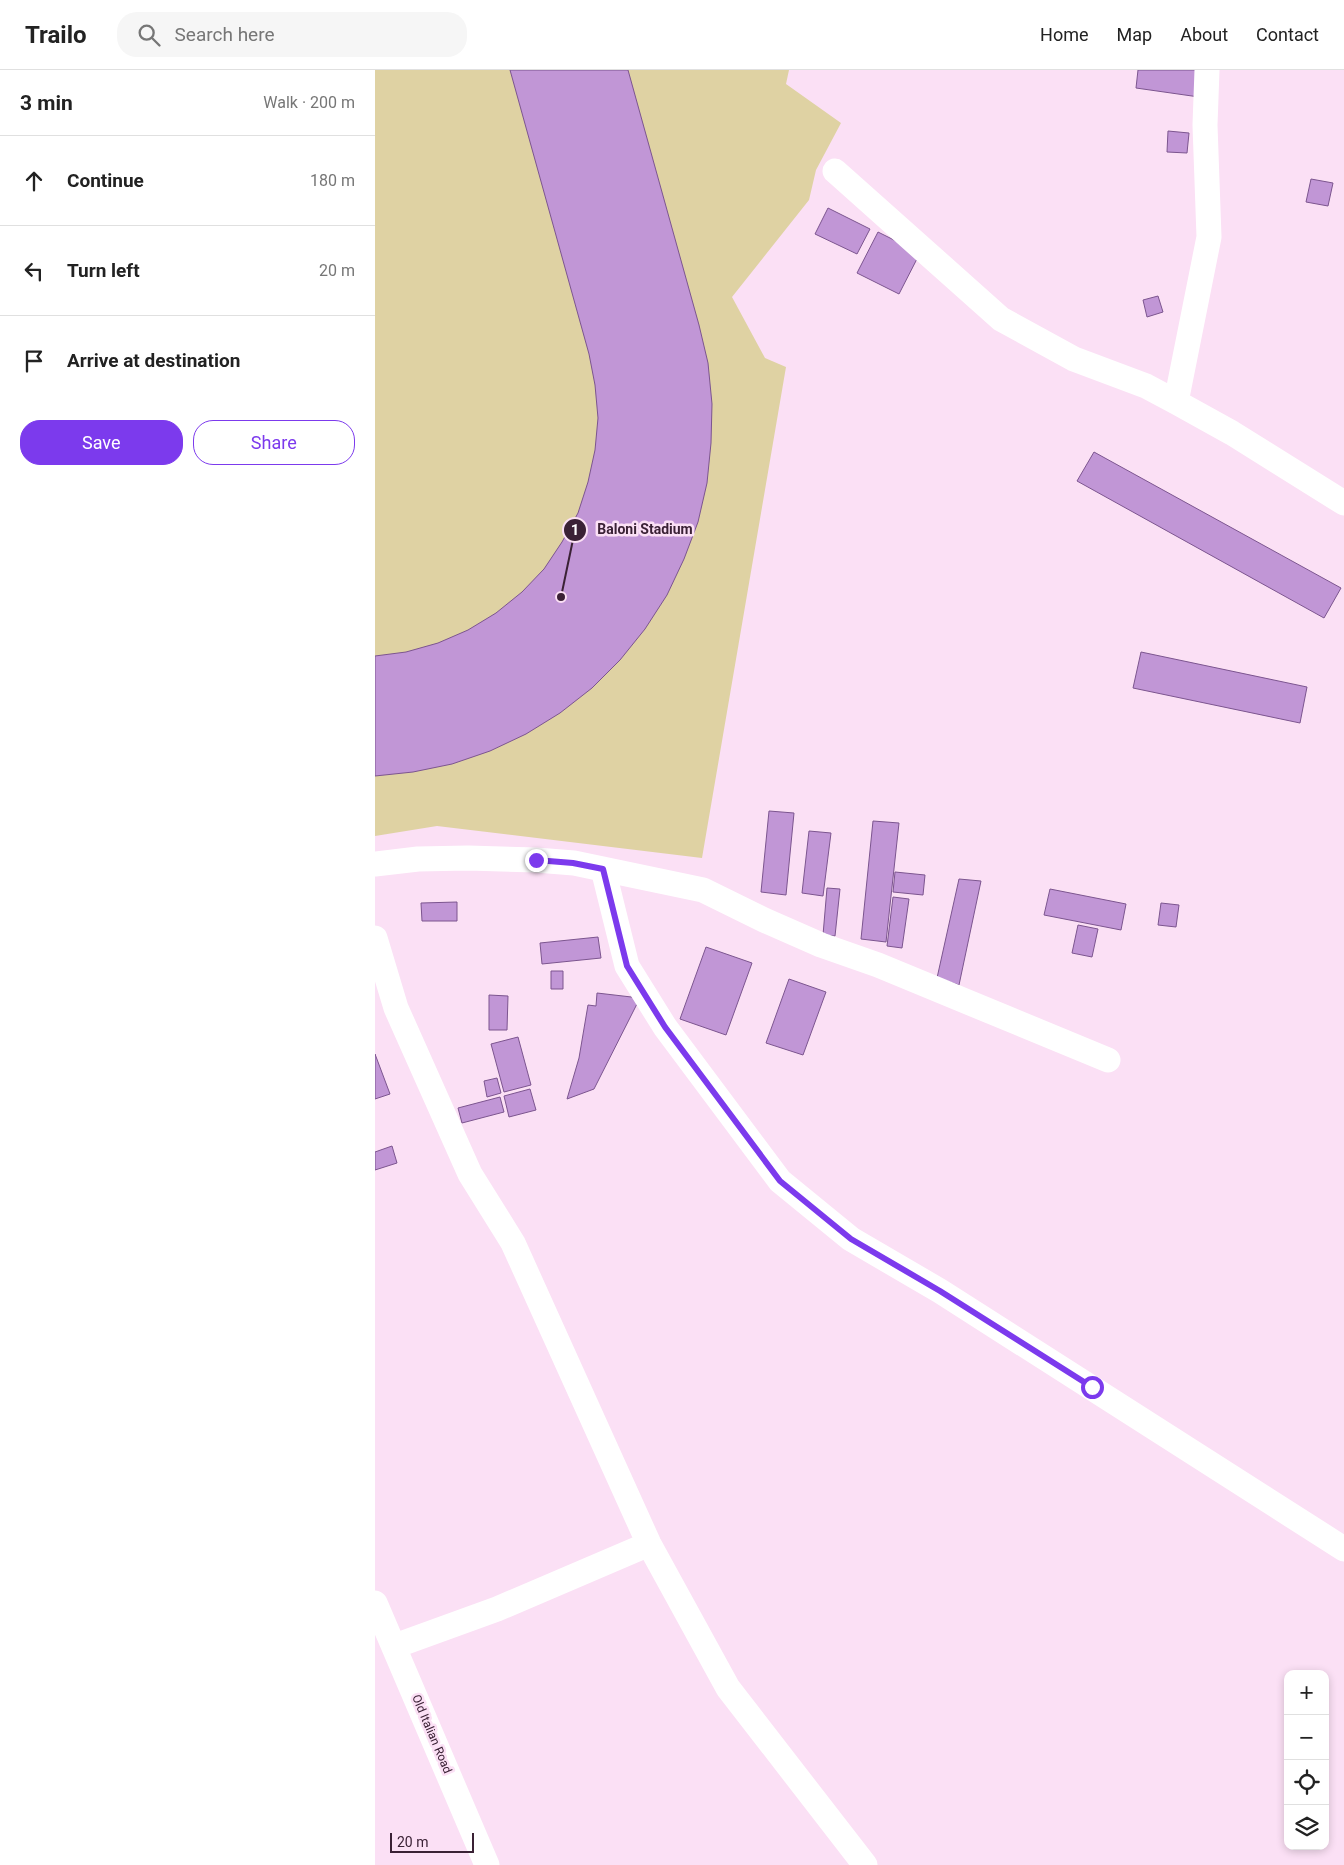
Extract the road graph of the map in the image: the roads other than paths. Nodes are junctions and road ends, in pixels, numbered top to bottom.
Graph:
1 (1207, 70) edge
2 (835, 171) dead end
3 (1177, 402) junction
4 (1344, 503) edge
5 (375, 864) edge
6 (603, 869) junction
7 (375, 938) edge
8 (1108, 1060) dead end
9 (649, 1544) junction
10 (1344, 1549) edge
11 (375, 1603) edge
12 (395, 1646) junction
13 (487, 1865) edge
14 (865, 1865) edge

1 - 3 street
2 - 3 street
3 - 4 street
5 - 6 street
6 - 8 street
6 - 10 street
7 - 9 street
9 - 12 street
9 - 14 street
11 - 12 street, Old Italian Road
12 - 13 street, Old Italian Road

